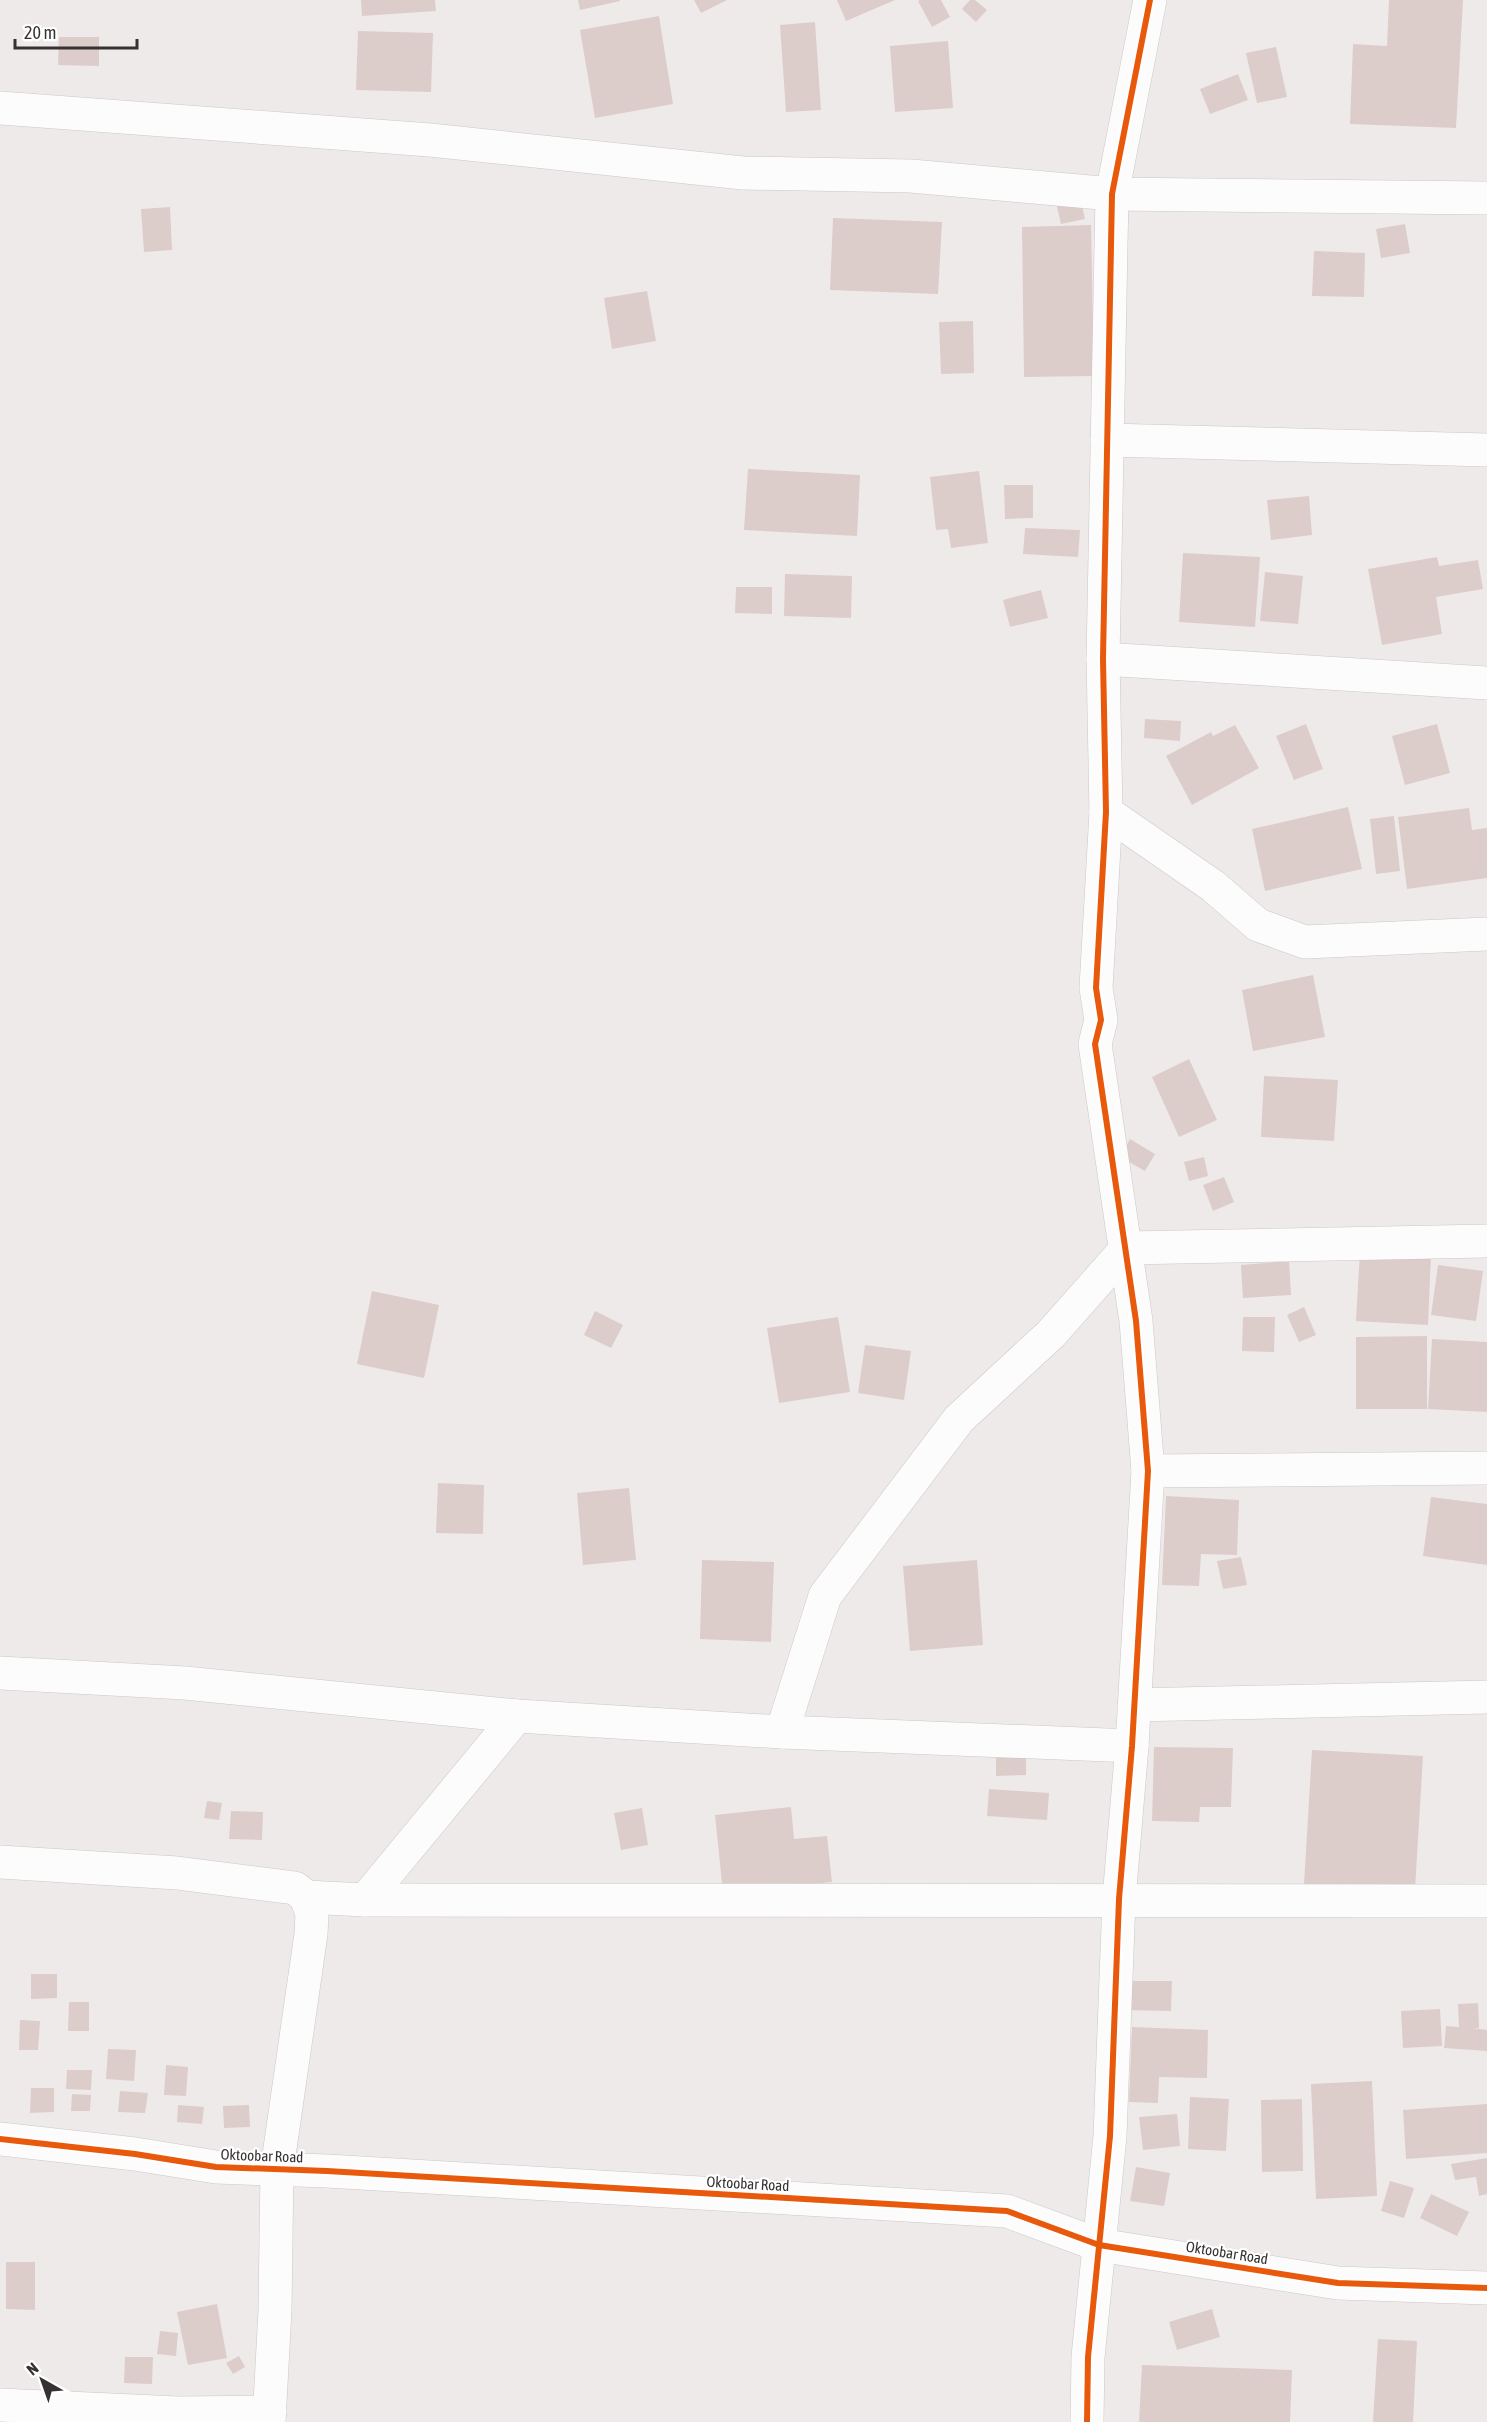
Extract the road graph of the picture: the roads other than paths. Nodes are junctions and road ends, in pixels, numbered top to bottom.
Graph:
1 (1150, 0) edge
2 (0, 108) edge
3 (1112, 194) junction
4 (1487, 198) edge
5 (1107, 441) junction
6 (1487, 450) edge
7 (1103, 658) junction
8 (1487, 683) edge
9 (1106, 812) junction
10 (1487, 934) edge
11 (1487, 1241) edge
12 (1126, 1248) junction
13 (1487, 1468) edge
14 (1148, 1471) junction
15 (0, 1673) edge
16 (1487, 1696) edge
17 (1134, 1705) junction
18 (517, 1716) junction
19 (782, 1732) junction
20 (1132, 1746) junction
21 (0, 1862) edge
22 (306, 1897) junction
23 (1119, 1899) junction
24 (365, 1900) junction
25 (1487, 1901) edge
26 (0, 2139) edge
27 (277, 2169) junction
28 (1099, 2245) junction
29 (1487, 2288) edge
30 (0, 2405) edge
31 (269, 2417) edge
32 (1087, 2422) edge

1 - 3 street
2 - 3 street
3 - 4 street
3 - 5 street
5 - 6 street
5 - 7 street
7 - 8 street
7 - 9 street
9 - 10 street
9 - 12 street
11 - 12 street
12 - 14 street
12 - 19 street
13 - 14 street
14 - 17 street
15 - 18 street
16 - 17 street
17 - 20 street
18 - 19 street
18 - 24 street
19 - 20 street
20 - 23 street
21 - 22 street
22 - 24 street
22 - 27 street
23 - 24 street
23 - 25 street
23 - 28 street
26 - 27 street, Oktoobar Road
27 - 28 street, Oktoobar Road
27 - 31 street
28 - 29 street, Oktoobar Road
28 - 32 street
30 - 31 street

